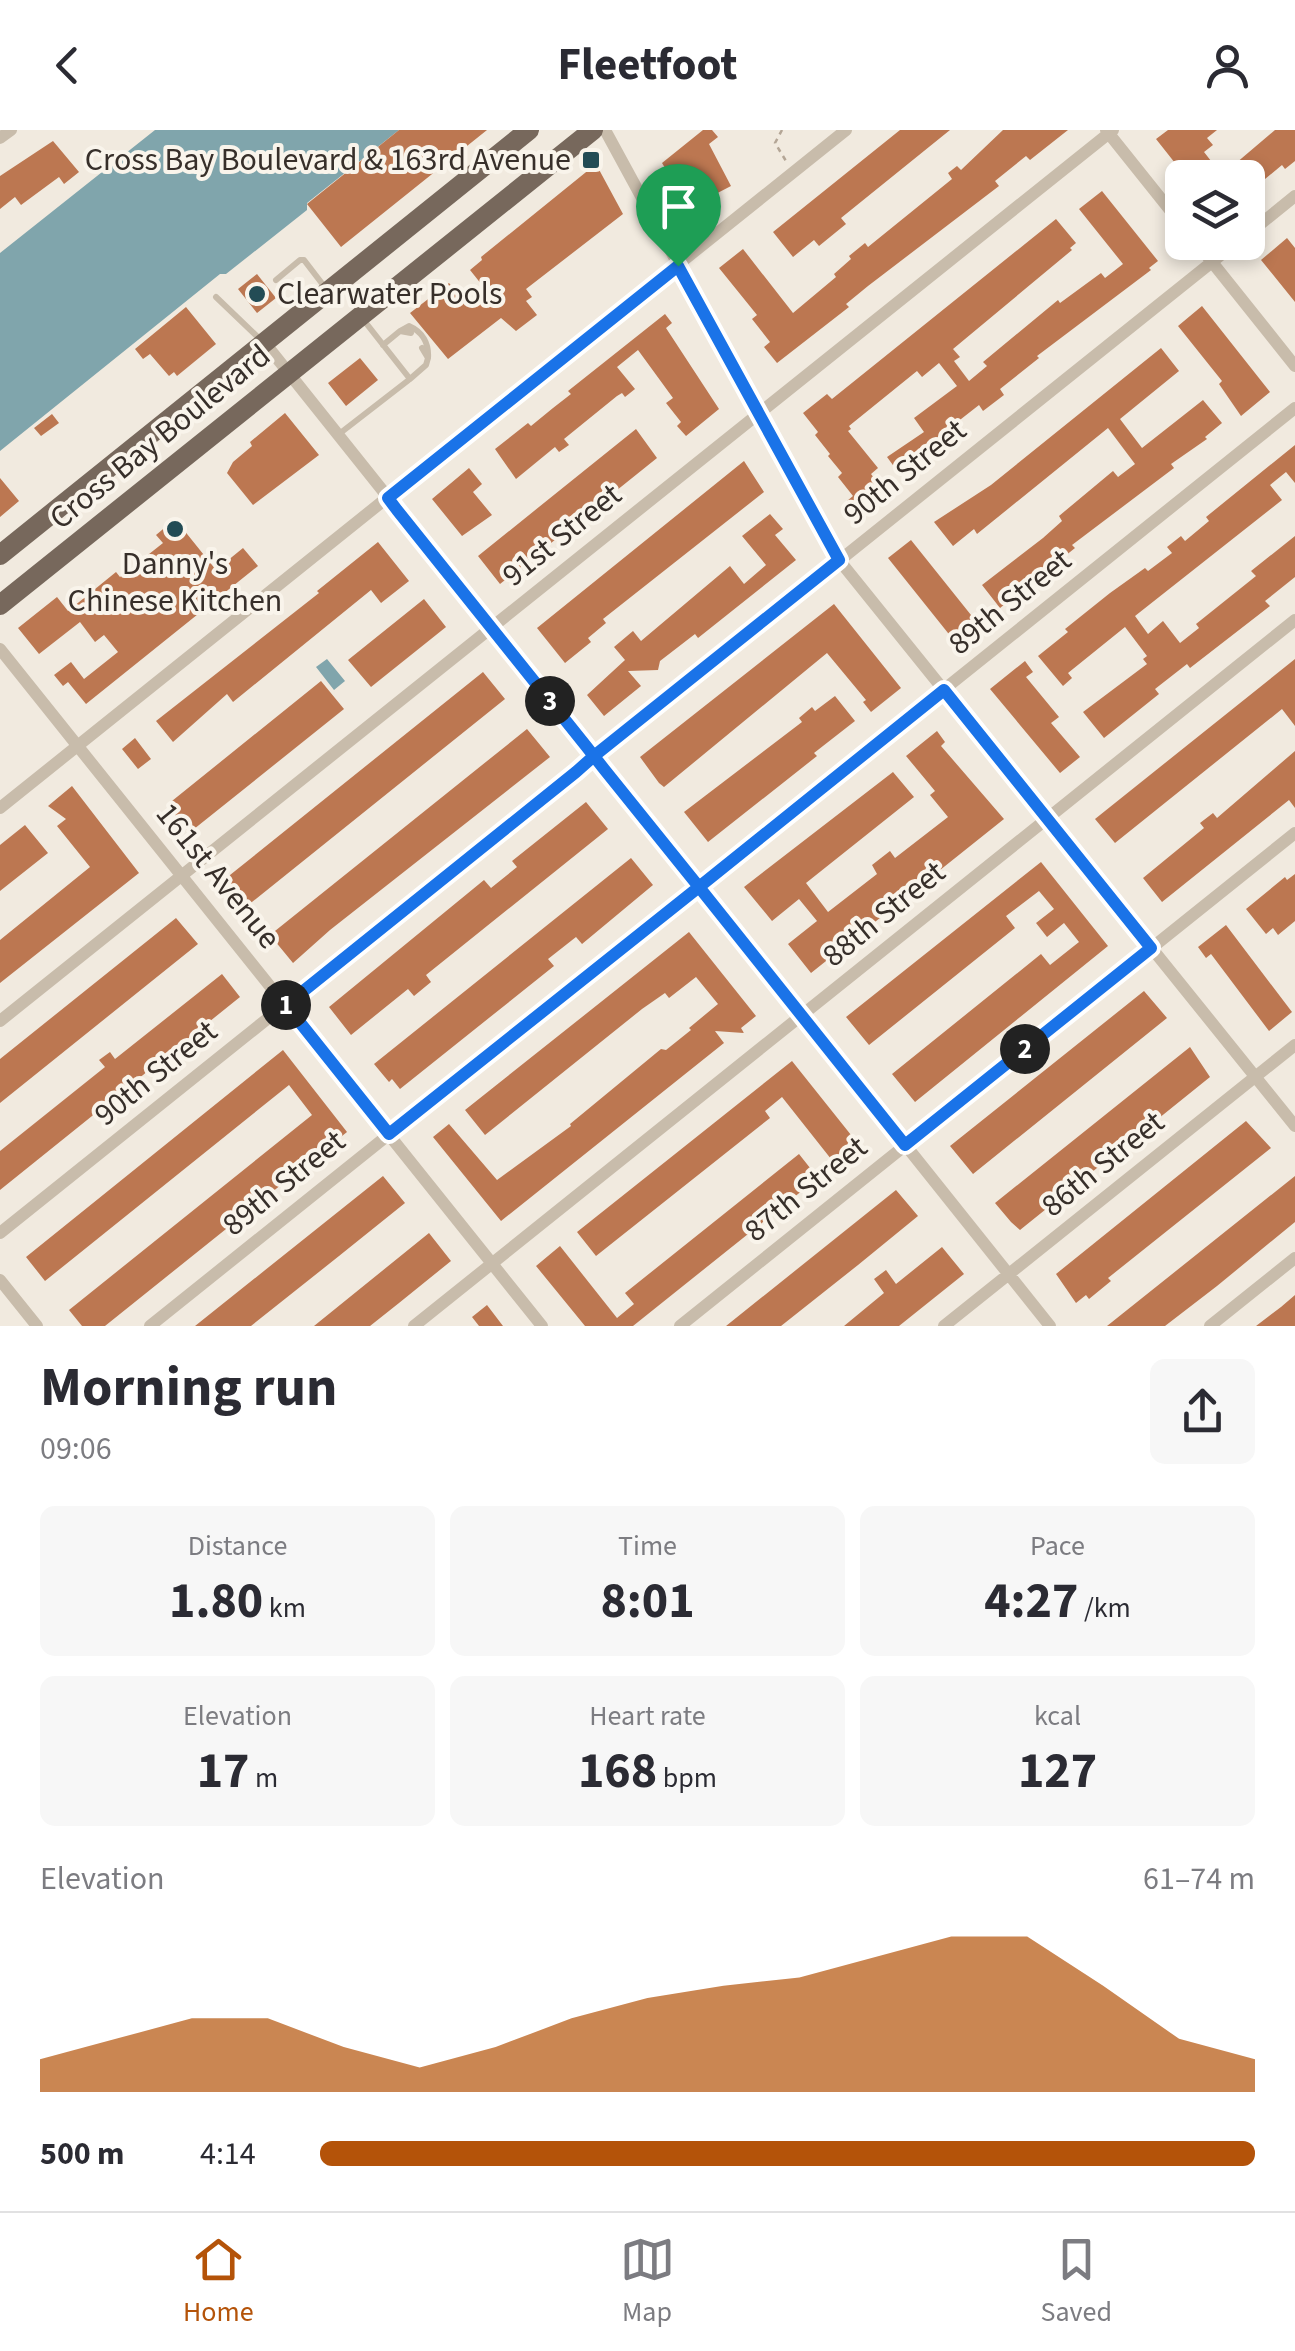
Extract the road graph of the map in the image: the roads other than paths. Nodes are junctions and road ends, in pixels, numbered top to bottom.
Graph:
1 (10, 130) edge
2 (530, 130) edge
3 (593, 130) edge
4 (606, 130) edge
5 (846, 130) edge
6 (1109, 131) edge
7 (0, 138) edge
8 (1295, 196) edge
9 (1165, 204) edge
10 (1265, 220) edge
11 (1214, 260) edge
12 (1212, 262) junction
13 (678, 266) junction
14 (276, 280) dead end
15 (328, 291) junction
16 (216, 298) dead end
17 (360, 316) junction
18 (400, 331) junction
19 (410, 334) dead end
20 (264, 342) junction
21 (383, 345) junction
22 (422, 348) dead end
23 (428, 358) junction
24 (1295, 366) edge
25 (288, 373) junction
26 (410, 379) junction
27 (1295, 408) edge
28 (758, 413) junction
29 (338, 435) junction
30 (388, 498) junction
31 (0, 556) edge
32 (839, 560) junction
33 (0, 604) edge
34 (1295, 620) edge
35 (491, 627) junction
36 (0, 649) edge
37 (944, 690) junction
38 (78, 746) junction
39 (594, 756) junction
40 (0, 808) edge
41 (1047, 819) junction
42 (1295, 833) edge
43 (182, 874) junction
44 (699, 887) junction
45 (1151, 948) junction
46 (286, 1005) junction
47 (802, 1016) junction
48 (0, 1020) edge
49 (1295, 1045) edge
50 (1255, 1077) junction
51 (1295, 1126) edge
52 (389, 1134) junction
53 (905, 1145) junction
54 (0, 1233) edge
55 (1295, 1258) edge
56 (492, 1264) junction
57 (1008, 1274) junction
58 (0, 1280) edge
59 (36, 1326) edge
60 (150, 1326) edge
61 (414, 1326) edge
62 (542, 1326) edge
63 (680, 1326) edge
64 (944, 1326) edge
65 (1050, 1326) edge
66 (1210, 1326) edge

1 - 7 street
2 - 15 main road, Cross Bay Boulevard
3 - 17 main road, Cross Bay Boulevard
4 - 13 street
5 - 13 street
6 - 9 street
6 - 28 street, 91st Street
8 - 10 street
11 - 12 street, 90th Street
12 - 24 street
12 - 32 street, 90th Street
13 - 28 street
13 - 30 street
14 - 15 lane
15 - 20 main road, Cross Bay Boulevard
16 - 20 lane
17 - 21 lane
17 - 25 main road, Cross Bay Boulevard
18 - 19 lane
18 - 21 lane
18 - 23 lane
20 - 25 street
20 - 31 main road, Cross Bay Boulevard
21 - 26 lane
22 - 23 lane
23 - 26 lane
25 - 29 street
25 - 33 main road, Cross Bay Boulevard
26 - 29 lane
27 - 37 street, 89th Street
28 - 32 street
28 - 35 street, 91st Street
29 - 30 street
30 - 35 street
30 - 38 street
32 - 37 street
32 - 39 street, 90th Street
34 - 41 street, 88th Street
35 - 39 street
35 - 43 street, 91st Street
36 - 38 street, 161st Avenue
37 - 41 street
37 - 44 street, 89th Street
38 - 40 street
38 - 43 street, 161st Avenue
39 - 44 street
39 - 46 street, 90th Street
41 - 45 street
41 - 47 street, 88th Street
42 - 45 street, 87th Street
43 - 46 street, 161st Avenue
43 - 48 street, 91st Street
44 - 47 street
44 - 52 street, 89th Street
45 - 50 street
45 - 53 street, 87th Street
46 - 52 street, 161st Avenue
46 - 54 street, 90th Street
47 - 53 street
47 - 56 street, 88th Street
49 - 50 street, 86th Street
50 - 51 street
50 - 57 street, 86th Street
52 - 56 street, 161st Avenue
52 - 60 street, 89th Street
53 - 57 street
53 - 63 street, 87th Street
55 - 66 street
56 - 61 street, 88th Street
56 - 62 street, 161st Avenue
57 - 64 street, 86th Street
57 - 65 street
58 - 59 street

